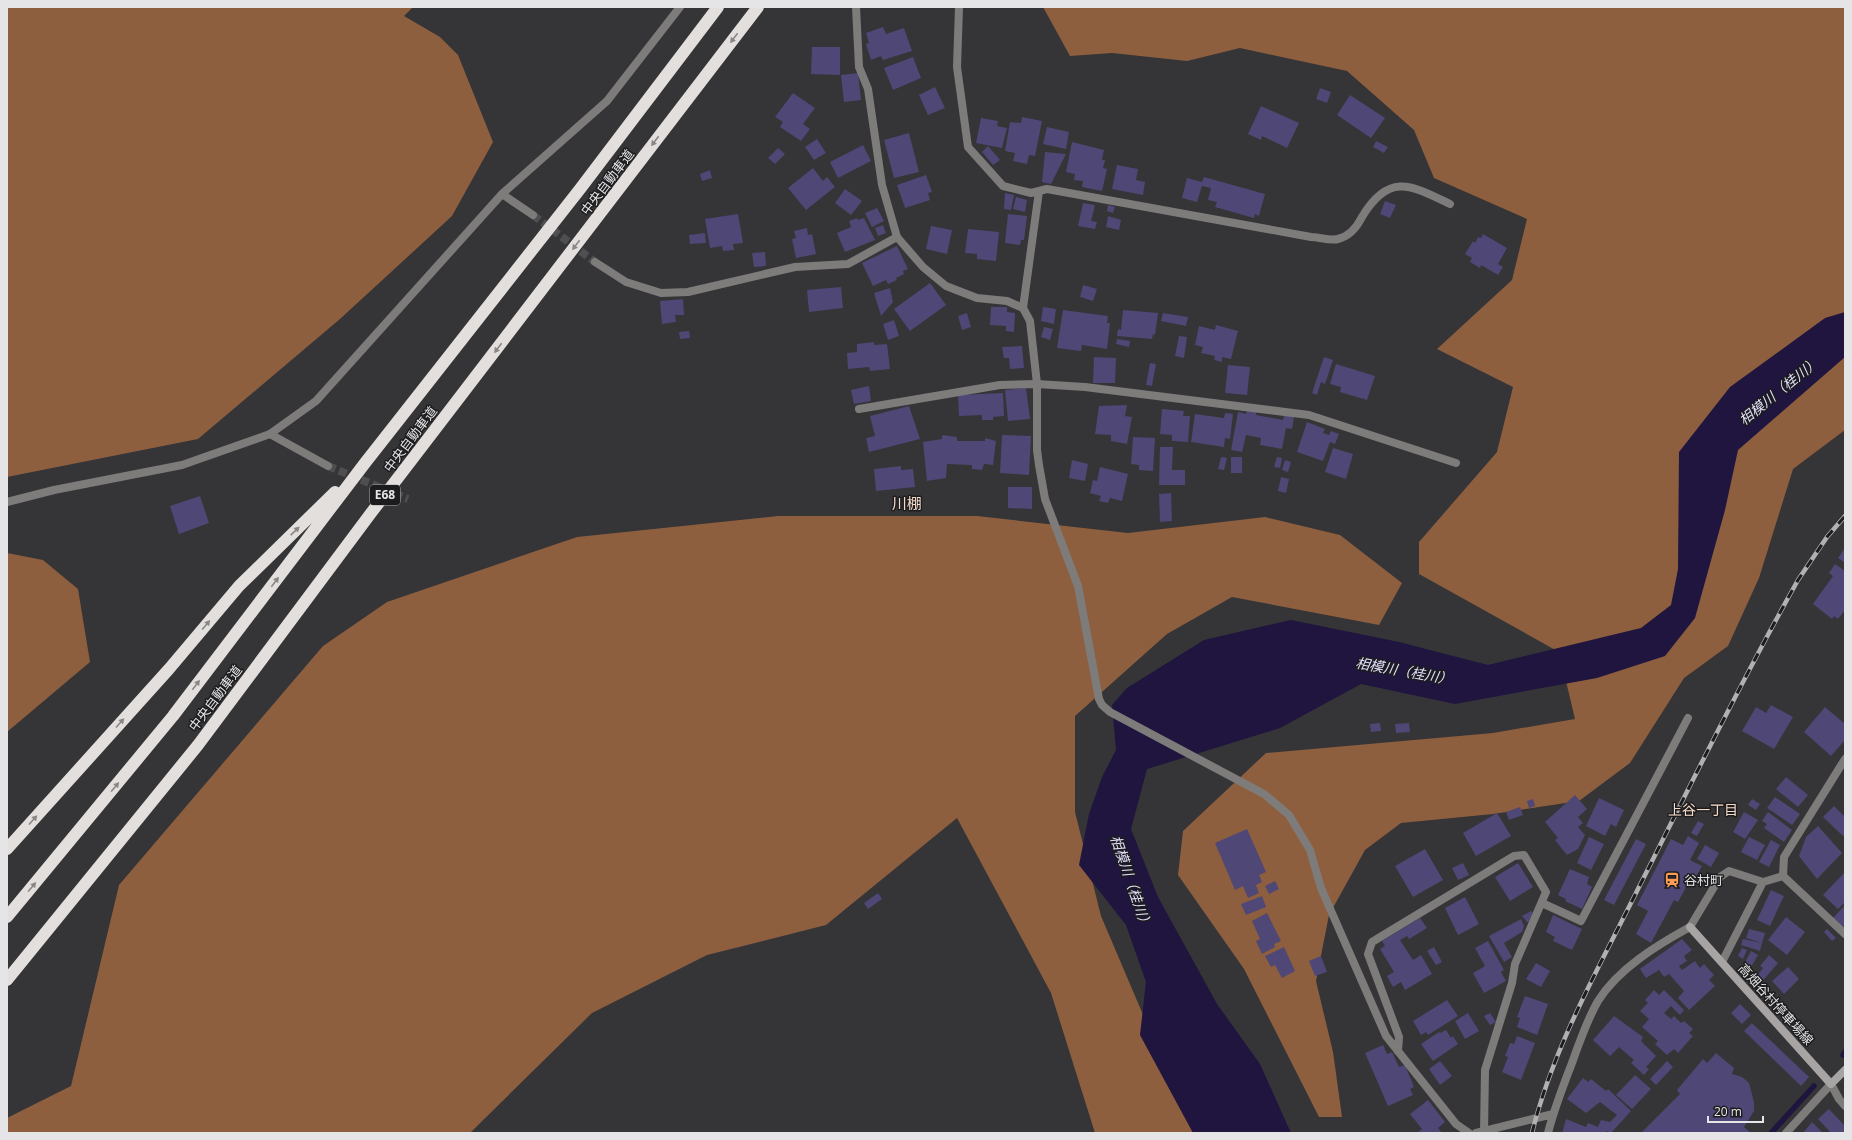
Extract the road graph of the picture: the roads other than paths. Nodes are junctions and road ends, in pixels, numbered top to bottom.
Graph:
1 (680, 7) edge
2 (718, 7) edge
3 (758, 7) edge
4 (856, 7) edge
5 (959, 7) edge
6 (1039, 191) junction
7 (502, 194) junction
8 (1450, 204) dead end
9 (533, 215) tunnel mouth
10 (898, 237) junction
11 (595, 262) tunnel mouth
12 (1023, 308) junction
13 (1037, 384) junction
14 (859, 409) dead end
15 (270, 434) junction
16 (365, 463) junction
17 (1456, 463) dead end
18 (328, 466) tunnel mouth
19 (7, 502) edge
20 (1688, 718) dead end
21 (1845, 759) edge
22 (7, 849) edge
23 (1783, 876) junction
24 (1763, 882) junction
25 (1542, 903) junction
26 (7, 917) edge
27 (1690, 927) junction
28 (1845, 934) edge
29 (1722, 962) junction
30 (7, 980) edge
31 (1398, 1051) junction
32 (1845, 1070) edge
33 (1831, 1084) junction
34 (1845, 1106) edge
35 (1553, 1114) junction
36 (1480, 1132) edge
37 (1469, 1133) edge
38 (1548, 1133) edge
39 (1786, 1133) edge

1 - 7 street
2 - 16 highway, 中央自動車道 / E68
3 -> 30 highway, 中央自動車道 / E68
4 - 10 street
5 - 6 street
6 - 8 street
6 - 12 street
7 - 9 street
7 - 15 street
10 - 11 street
10 - 12 street
12 - 13 street
13 - 14 street
13 - 17 street
13 - 31 street
15 - 18 street
15 - 19 street
22 -> 16 highway
26 -> 16 highway, 中央自動車道 / E68
20 - 25 street
21 - 23 street
23 - 24 street
23 - 28 street
24 - 27 street
24 - 29 street
25 - 31 street
25 - 36 street
27 - 29 main road, 高畑谷村停車場線
27 - 35 street
29 - 33 main road, 高畑谷村停車場線
31 - 37 street
32 - 33 main road
33 - 34 street
33 - 39 street
35 - 36 street
35 - 38 street

